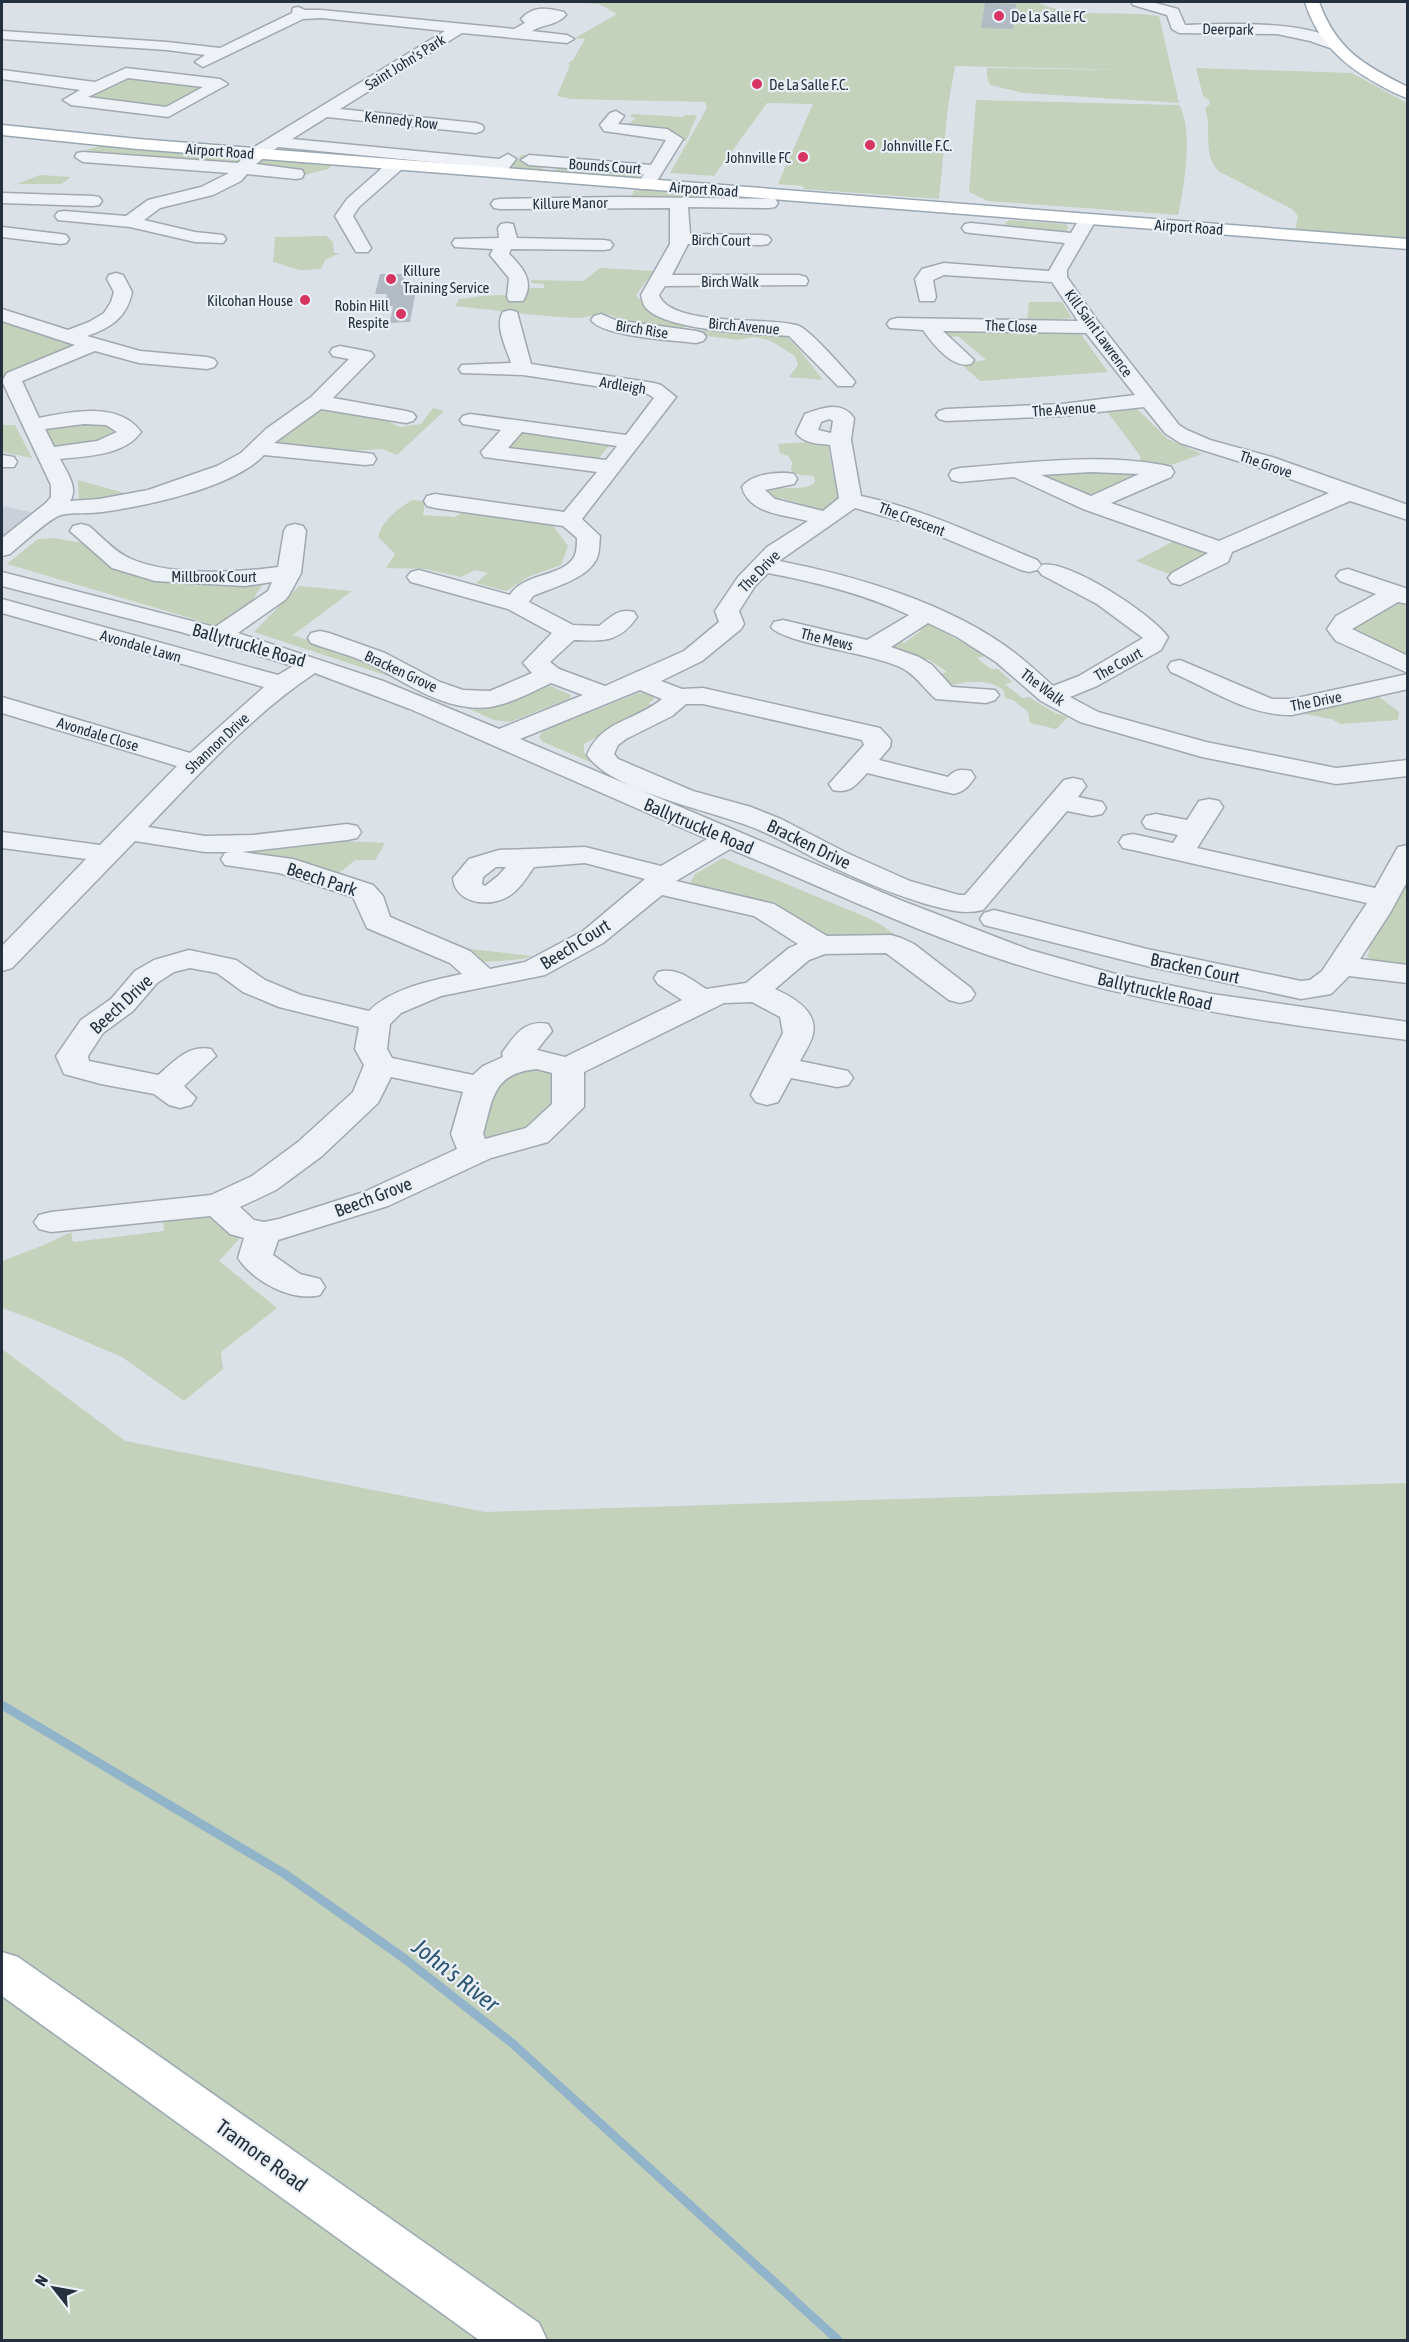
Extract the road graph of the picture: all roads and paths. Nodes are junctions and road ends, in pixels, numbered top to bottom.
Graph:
1 (1138, 2) edge
2 (1312, 2) edge
3 (536, 22) dead end
4 (1318, 23) junction
5 (459, 28) junction
6 (1341, 29) dead end
7 (1277, 30) junction
8 (517, 34) junction
9 (2, 35) edge
10 (567, 39) dead end
11 (1333, 45) junction
12 (222, 53) junction
13 (2, 75) edge
14 (172, 78) junction
15 (1407, 82) edge
16 (96, 87) junction
17 (1407, 93) edge
18 (325, 112) junction
19 (616, 116) dead end
20 (476, 128) dead end
21 (2, 130) edge
22 (276, 142) junction
23 (257, 153) junction
24 (83, 157) dead end
25 (508, 159) dead end
26 (529, 160) dead end
27 (396, 165) junction
28 (245, 169) junction
29 (656, 170) junction
30 (296, 174) dead end
31 (501, 183) dead end
32 (628, 184) junction
33 (646, 185) junction
34 (190, 195) junction
35 (2, 198) edge
36 (101, 199) dead end
37 (225, 201) dead end
38 (619, 202) junction
39 (679, 202) junction
40 (129, 203) dead end
41 (769, 203) dead end
42 (154, 204) junction
43 (500, 204) junction
44 (1087, 220) junction
45 (130, 222) junction
46 (971, 228) dead end
47 (2, 232) edge
48 (218, 239) dead end
49 (680, 239) junction
50 (1077, 239) junction
51 (762, 240) dead end
52 (505, 242) junction
53 (461, 243) dead end
54 (1407, 244) edge
55 (604, 245) dead end
56 (362, 248) dead end
57 (1059, 277) junction
58 (116, 279) dead end
59 (660, 280) junction
60 (799, 281) dead end
61 (927, 297) dead end
62 (2, 315) edge
63 (601, 320) dead end
64 (703, 323) junction
65 (897, 324) dead end
66 (929, 325) junction
67 (1092, 327) junction
68 (69, 336) junction
69 (684, 336) junction
70 (94, 345) junction
71 (771, 346) dead end
72 (340, 352) dead end
73 (964, 360) dead end
74 (207, 363) dead end
75 (469, 369) dead end
76 (523, 369) junction
77 (845, 382) dead end
78 (1148, 400) junction
79 (318, 402) junction
80 (946, 415) dead end
81 (406, 417) dead end
82 (23, 420) junction
83 (470, 420) dead end
84 (517, 425) junction
85 (1183, 438) joint
86 (840, 440) dead end
87 (632, 442) junction
88 (261, 448) junction
89 (46, 454) junction
90 (365, 459) dead end
91 (1017, 470) junction
92 (607, 473) junction
93 (960, 475) dead end
94 (786, 479) dead end
95 (1349, 493) junction
96 (851, 500) junction
97 (1091, 504) junction
98 (444, 506) dead end
99 (54, 508) junction
100 (1407, 513) edge
101 (827, 519) junction
102 (570, 520) junction
103 (81, 531) dead end
104 (295, 531) dead end
105 (2, 549) edge
106 (1220, 549) junction
107 (763, 565) junction
108 (1039, 567) joint
109 (1101, 572) dead end
110 (289, 573) junction
111 (477, 575) dead end
112 (1348, 576) dead end
113 (419, 577) dead end
114 (1180, 578) dead end
115 (2, 579) edge
116 (1075, 581) junction
117 (455, 587) junction
118 (1402, 595) edge
119 (516, 604) junction
120 (2, 606) edge
121 (927, 614) junction
122 (626, 617) dead end
123 (783, 627) dead end
124 (568, 632) junction
125 (219, 635) junction
126 (871, 649) junction
127 (316, 651) junction
128 (1407, 666) edge
129 (1180, 668) dead end
130 (550, 674) junction
131 (640, 681) junction
132 (1407, 681) edge
133 (282, 684) junction
134 (1222, 685) junction
135 (1379, 688) junction
136 (1198, 694) dead end
137 (604, 695) junction
138 (986, 695) dead end
139 (1050, 696) junction
140 (679, 697) junction
141 (2, 705) edge
142 (1404, 707) dead end
143 (498, 739) junction
144 (195, 763) junction
145 (861, 764) junction
146 (1407, 768) edge
147 (1336, 776) junction
148 (962, 777) dead end
149 (842, 784) dead end
150 (1407, 792) edge
151 (1209, 807) dead end
152 (1092, 808) dead end
153 (1156, 822) dead end
154 (129, 832) junction
155 (347, 832) dead end
156 (728, 838) junction
157 (2, 840) edge
158 (1133, 842) dead end
159 (1187, 842) junction
160 (108, 854) junction
161 (235, 859) dead end
162 (525, 859) dead end
163 (1404, 867) edge
164 (661, 880) junction
165 (1382, 898) junction
166 (994, 919) dead end
167 (821, 945) junction
168 (2, 962) edge
169 (1341, 966) junction
170 (1407, 974) edge
171 (482, 977) junction
172 (669, 978) dead end
173 (755, 991) junction
174 (960, 994) dead end
175 (704, 1001) junction
176 (375, 1022) junction
177 (1406, 1025) edge
178 (537, 1031) dead end
179 (200, 1056) dead end
180 (519, 1061) junction
181 (380, 1065) junction
182 (782, 1067) junction
183 (568, 1068) junction
184 (837, 1078) dead end
185 (480, 1086) junction
186 (767, 1095) dead end
187 (479, 1151) junction
188 (218, 1205) junction
189 (51, 1222) dead end
190 (263, 1233) junction
191 (308, 1287) dead end
192 (2, 1971) edge
193 (521, 2340) edge

1 - 7 street, Deerpark
2 - 4 main road
3 - 8 street
4 - 7 street, Deerpark
4 - 11 main road
5 - 8 street
5 - 12 street, Saint John's Park
5 - 18 street, Saint John's Park
6 - 15 main road
7 - 11 street, Deerpark
8 - 10 street
9 - 12 street
11 - 17 main road
12 - 14 street, Saint John's Park
13 - 16 street
14 - 16 street
14 - 16 street
18 - 20 street, Kennedy Row
18 - 22 street, Saint John's Park
19 - 29 street, Bounds Court
21 - 23 main road, Airport Road
22 - 23 street, Saint John's Park
22 - 25 street
23 - 27 main road, Airport Road
23 - 28 street
24 - 28 street
26 - 29 street, Bounds Court
27 - 32 main road, Airport Road
27 - 56 street
28 - 30 street
28 - 34 street
29 - 33 street, Bounds Court
31 - 43 street
32 - 33 main road, Airport Road
32 - 38 street, Killure Manor
33 - 44 main road, Airport Road
34 - 37 street
34 - 42 street
35 - 36 street
38 - 39 street
38 - 43 street, Killure Manor
39 - 41 street
39 - 49 street
40 - 42 street
42 - 45 street
43 - 52 street
44 - 50 street, Kill Saint Lawrence
44 - 54 main road, Airport Road
45 - 47 street
45 - 48 street
46 - 50 street
49 - 51 street, Birch Court
49 - 59 street
50 - 57 street, Kill Saint Lawrence
52 - 53 street
52 - 55 street
52 - 76 street
57 - 61 street
57 - 67 street, Kill Saint Lawrence
58 - 68 street
59 - 60 street, Birch Walk
59 - 64 street, Birch Avenue
62 - 68 street
63 - 69 street, Birch Rise
64 - 69 street, Birch Rise
64 - 77 street, Birch Avenue
65 - 66 street, The Close
66 - 67 street, The Close
66 - 73 street
67 - 78 street, Kill Saint Lawrence
68 - 70 street
69 - 71 street, Birch Rise
70 - 74 street
70 - 82 street
72 - 79 street
75 - 76 street, Ardleigh
76 - 87 street, Ardleigh
78 - 80 street, The Avenue
78 - 85 street, Kill Saint Lawrence
79 - 81 street
79 - 88 street
82 - 89 street
82 - 89 street
83 - 84 street
84 - 87 street
84 - 92 street
85 - 95 street, The Grove
86 - 96 street
87 - 92 street, Ardleigh
88 - 90 street
88 - 99 street
89 - 99 street
91 - 93 street
91 - 97 street
91 - 97 street
92 - 102 street
94 - 101 street
95 - 100 street, The Grove
95 - 106 street
96 - 101 street, The Drive
96 - 108 street, The Crescent
97 - 106 street
98 - 102 street
99 - 105 street
101 - 107 street, The Drive
102 - 119 street
103 - 110 street, Millbrook Court
104 - 110 street, Millbrook Court
106 - 114 street
107 - 121 street, The Walk
107 - 131 street, The Drive
108 - 116 street, The Court
109 - 116 street
110 - 125 street, Millbrook Court
111 - 117 street
112 - 118 street
113 - 117 street
115 - 125 street, Ballytruckle Road
116 - 139 street, The Court
117 - 119 street
118 - 128 street
119 - 124 street
120 - 133 street, Avondale Lawn
121 - 126 street, The Mews
121 - 139 street, The Walk
122 - 124 street
123 - 126 street, The Mews
124 - 130 street
125 - 127 street, Ballytruckle Road
126 - 138 street, The Mews
127 - 130 street, Bracken Grove
127 - 133 street, Shannon Drive
127 - 143 street, Ballytruckle Road
129 - 134 street, The Drive
130 - 137 street
131 - 137 street
131 - 140 street
132 - 135 street, The Drive
133 - 144 street, Shannon Drive
134 - 135 street, The Drive
134 - 136 street
135 - 142 street
137 - 143 street
139 - 147 street, The Walk
140 - 145 street
140 - 152 street, Bracken Drive
141 - 144 street, Avondale Close
143 - 156 street, Ballytruckle Road
144 - 154 street, Shannon Drive
145 - 148 street
145 - 149 street
146 - 147 street, The Walk
147 - 150 street, The Walk
151 - 159 street
153 - 159 street
154 - 155 street
154 - 160 street, Shannon Drive
156 - 164 street, Beech Court
156 - 177 street, Ballytruckle Road
157 - 160 street
158 - 159 street
159 - 165 street
160 - 168 street, Shannon Drive
161 - 171 street, Beech Park
162 - 164 street
163 - 165 street, Bracken Court
164 - 167 street
164 - 171 street, Beech Court
165 - 169 street, Bracken Court
166 - 169 street, Bracken Court
167 - 173 street
167 - 174 street
169 - 170 street
171 - 176 street
172 - 175 street
173 - 175 street
173 - 182 street
175 - 183 street
176 - 179 street, Beech Drive
176 - 181 street
178 - 180 street
180 - 183 street
180 - 185 street
181 - 185 street
181 - 188 street
182 - 184 street
182 - 186 street
183 - 187 street, Beech Grove
185 - 187 street
187 - 190 street, Beech Grove
188 - 189 street
188 - 190 street
190 - 191 street
192 - 193 main road, Tramore Road

